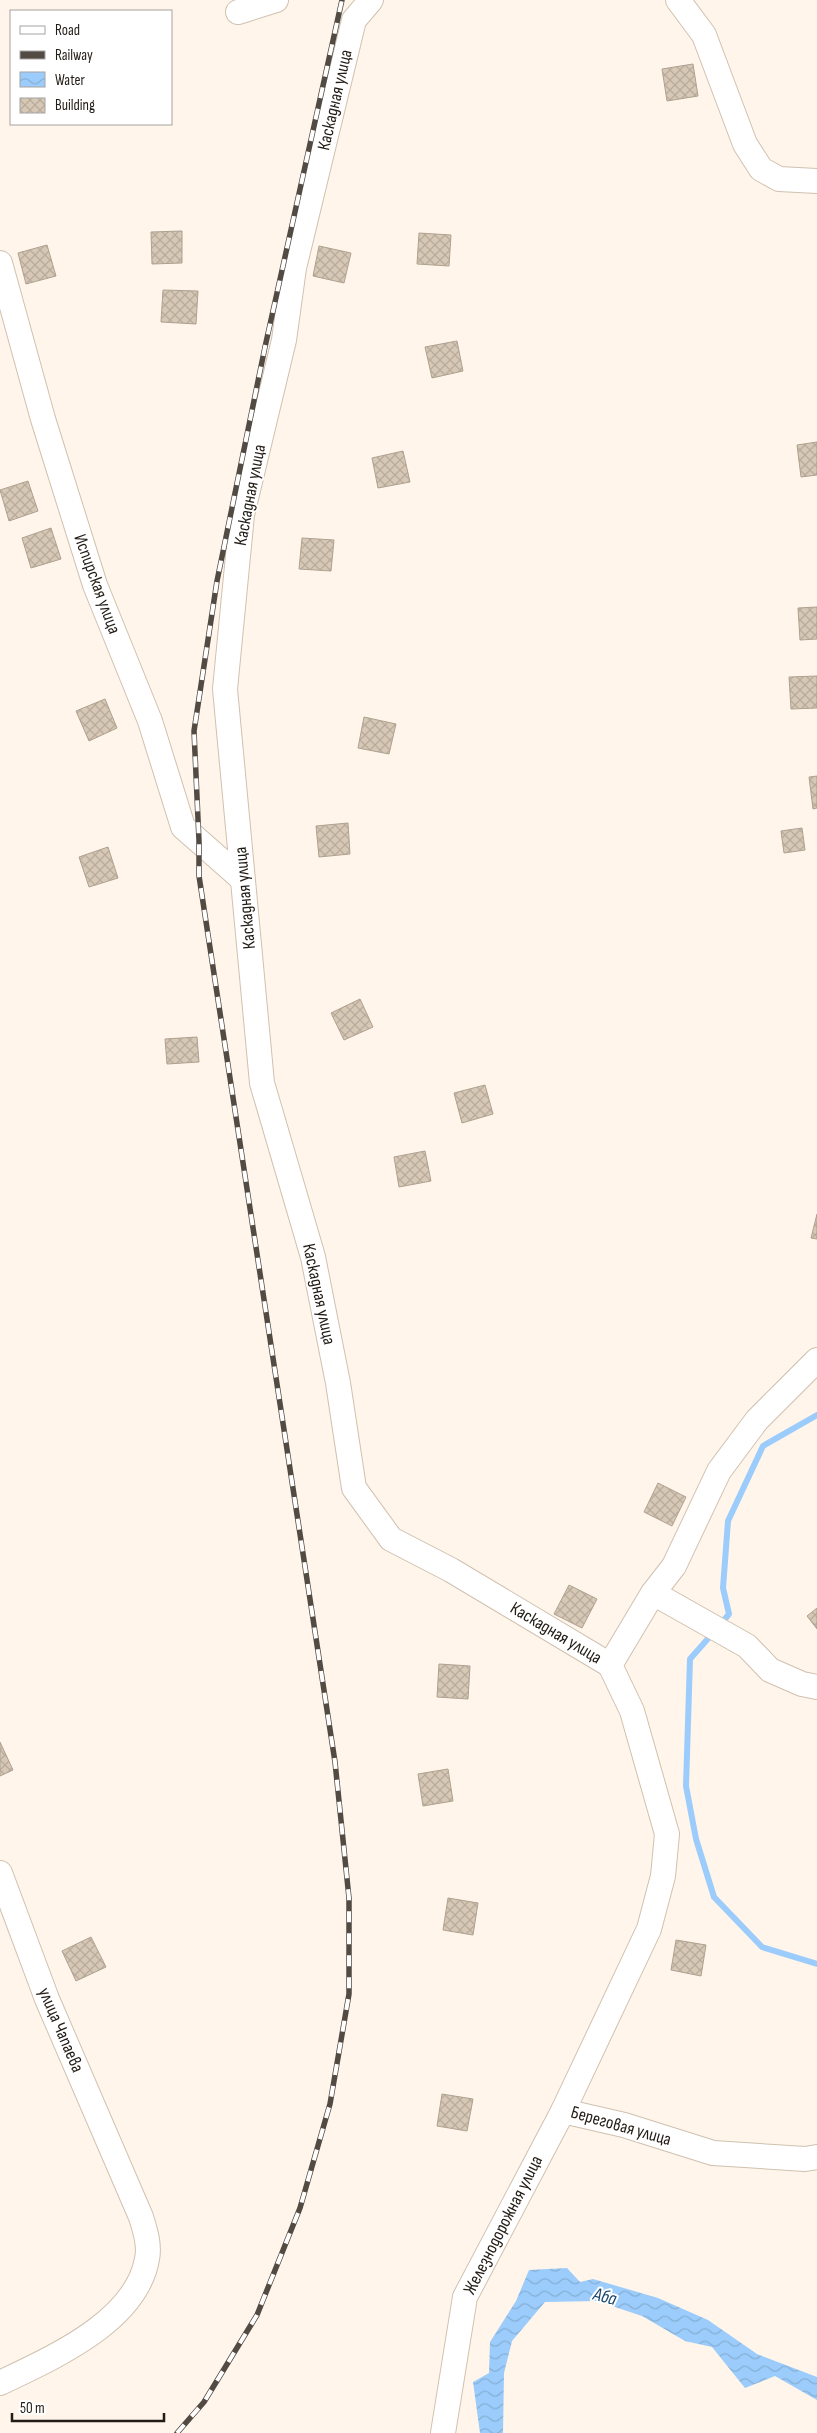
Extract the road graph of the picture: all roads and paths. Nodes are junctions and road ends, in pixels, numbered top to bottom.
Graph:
1 (276, 0) edge
2 (371, 0) edge
3 (678, 0) edge
4 (238, 12) dead end
5 (817, 181) edge
6 (0, 263) edge
7 (241, 878) junction
8 (817, 1360) edge
9 (653, 1593) junction
10 (610, 1665) junction
11 (817, 1687) edge
12 (0, 1873) edge
13 (563, 2111) junction
14 (817, 2157) edge
15 (0, 2383) edge
16 (443, 2433) edge

1 - 4 street
2 - 7 street, Каскадная улица
3 - 5 street
6 - 7 street, Испирская улица
7 - 10 street, Каскадная улица
8 - 9 street
9 - 10 street
9 - 11 street
10 - 13 street, Береговая улица
12 - 15 street, улица Чапаева
13 - 14 street, Береговая улица
13 - 16 street, Железнодорожная улица

